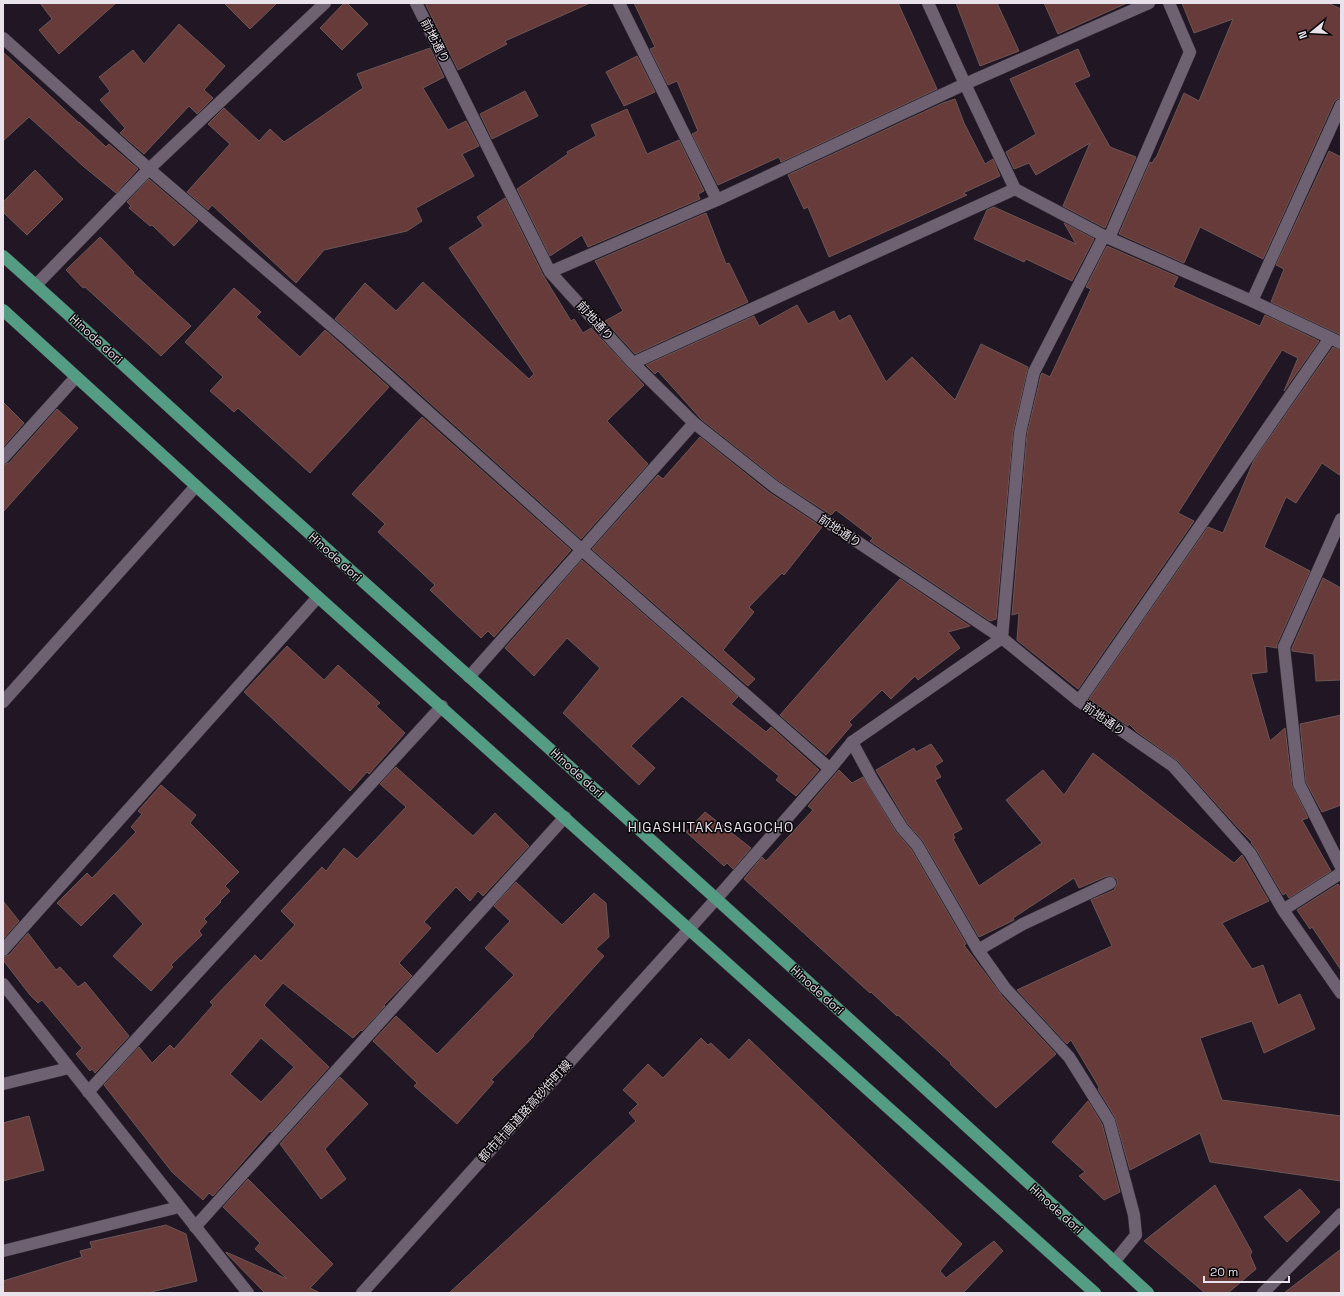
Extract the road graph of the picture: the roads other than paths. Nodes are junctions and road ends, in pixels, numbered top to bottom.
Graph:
1 (325, 3) edge
2 (416, 3) edge
3 (619, 3) edge
4 (928, 3) edge
5 (1149, 3) edge
6 (1170, 3) edge
7 (3, 38) edge
8 (965, 84) junction
9 (1341, 105) edge
10 (149, 169) junction
11 (1015, 189) junction
12 (717, 200) junction
13 (1106, 237) junction
14 (3, 256) edge
15 (550, 272) junction
16 (36, 285) junction
17 (1252, 301) junction
18 (3, 310) edge
19 (1330, 338) junction
20 (1341, 342) edge
21 (633, 363) junction
22 (76, 376) junction
23 (694, 423) junction
24 (3, 458) edge
25 (196, 486) junction
26 (1341, 519) edge
27 (581, 549) junction
28 (318, 597) junction
29 (1002, 638) junction
30 (469, 677) junction
31 (1079, 701) junction
32 (3, 702) edge
33 (442, 706) junction
34 (852, 742) junction
35 (830, 769) junction
36 (565, 817) junction
37 (1341, 867) edge
38 (1341, 872) edge
39 (1110, 882) dead end
40 (717, 898) junction
41 (1283, 910) junction
42 (688, 928) junction
43 (3, 950) edge
44 (978, 950) junction
45 (3, 984) edge
46 (1341, 993) edge
47 (69, 1068) junction
48 (3, 1084) edge
49 (88, 1092) junction
50 (179, 1207) junction
51 (1341, 1214) edge
52 (195, 1227) junction
53 (3, 1251) edge
54 (1114, 1262) junction
55 (248, 1293) edge
56 (362, 1293) edge
57 (1095, 1293) edge
58 (1148, 1293) edge
59 (1263, 1293) edge

1 - 10 street
2 - 15 street, 前地通り
3 - 12 street
4 - 8 street
5 - 8 street
6 - 13 street
7 - 10 street
8 - 11 street
8 - 12 street
9 - 17 street
10 - 16 street
10 - 27 street
11 - 13 street
11 - 21 street
12 - 15 street
13 - 17 street
13 - 29 street
14 - 16 main road, Hinode dori
15 - 21 street, 前地通り
16 - 30 main road, Hinode dori
17 - 19 street
18 - 22 main road
19 - 20 street
19 - 31 street
21 - 23 street, 前地通り
22 - 24 street
22 - 25 main road
23 - 27 street
23 - 29 street, 前地通り
25 - 28 main road
25 - 32 street
26 - 37 street
27 - 30 street
27 - 35 street
28 - 33 main road
28 - 43 street
29 - 31 street, 前地通り
29 - 34 street, 都市計画道路高砂仲町線
30 - 40 main road, Hinode dori
31 - 41 street, 前地通り
33 - 36 main road
33 - 49 street
34 - 35 street, 都市計画道路高砂仲町線
34 - 44 street
35 - 40 street, 都市計画道路高砂仲町線
36 - 42 main road
36 - 52 street
38 - 41 street
39 - 44 street
40 - 42 street, 都市計画道路高砂仲町線
40 - 54 main road, Hinode dori
41 - 46 street, 前地通り
42 - 56 street, 都市計画道路高砂仲町線
42 - 57 main road
44 - 54 street
45 - 47 street
47 - 48 street
47 - 49 street
49 - 50 street
50 - 52 street
50 - 53 street
51 - 59 street
52 - 55 street
54 - 58 main road, Hinode dori

